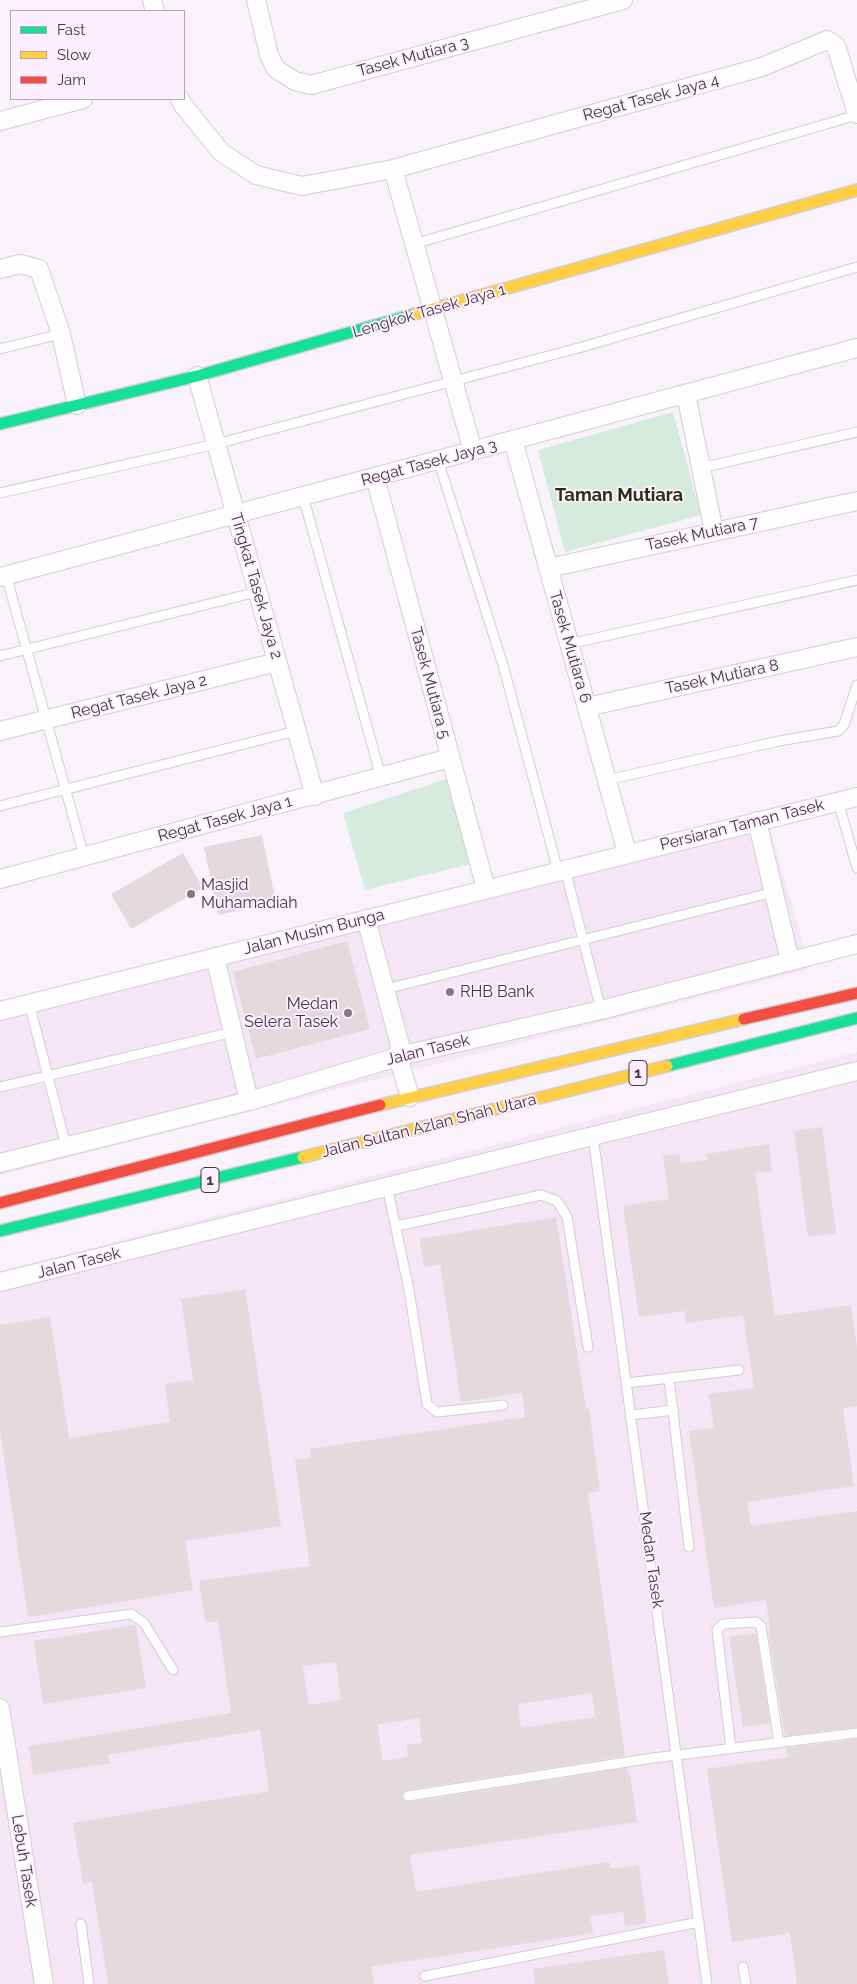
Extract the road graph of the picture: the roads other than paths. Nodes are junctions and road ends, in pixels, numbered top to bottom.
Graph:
1 (256, 0) edge
2 (623, 0) edge
3 (79, 100) edge
4 (180, 100) edge
5 (857, 114) edge
6 (0, 121) edge
7 (393, 169) junction
8 (857, 190) edge
9 (414, 244) junction
10 (0, 268) edge
11 (857, 268) edge
12 (433, 310) junction
13 (61, 334) junction
14 (857, 348) edge
15 (0, 349) edge
16 (197, 376) junction
17 (453, 381) junction
18 (686, 394) junction
19 (77, 405) junction
20 (0, 424) edge
21 (857, 432) edge
22 (512, 440) junction
23 (216, 444) junction
24 (473, 451) junction
25 (438, 460) junction
26 (701, 468) junction
27 (375, 477) junction
28 (0, 493) edge
29 (303, 496) junction
30 (857, 501) edge
31 (235, 514) junction
32 (714, 532) junction
33 (548, 568) junction
34 (3, 576) edge
35 (857, 580) edge
36 (257, 592) junction
37 (569, 644) junction
38 (857, 647) edge
39 (26, 649) junction
40 (0, 656) edge
41 (277, 662) junction
42 (857, 685) edge
43 (587, 707) junction
44 (46, 720) junction
45 (0, 731) edge
46 (296, 731) junction
47 (450, 758) junction
48 (381, 777) junction
49 (607, 780) junction
50 (66, 790) junction
51 (315, 796) junction
52 (857, 796) edge
53 (838, 801) junction
54 (0, 806) edge
55 (757, 821) junction
56 (627, 854) junction
57 (84, 856) junction
58 (857, 868) edge
59 (561, 870) junction
60 (0, 879) edge
61 (486, 889) junction
62 (774, 892) junction
63 (366, 919) junction
64 (584, 940) junction
65 (857, 944) edge
66 (215, 957) junction
67 (790, 961) junction
68 (386, 990) junction
69 (857, 993) edge
70 (29, 1003) junction
71 (2, 1007) edge
72 (601, 1010) junction
73 (857, 1018) edge
74 (233, 1032) junction
75 (402, 1052) junction
76 (857, 1072) edge
77 (47, 1074) junction
78 (0, 1087) edge
79 (249, 1101) junction
80 (419, 1107) junction
81 (502, 1108) junction
82 (593, 1136) junction
83 (378, 1139) junction
84 (66, 1146) junction
85 (0, 1163) edge
86 (387, 1186) junction
87 (0, 1203) edge
88 (397, 1226) junction
89 (0, 1231) edge
90 (0, 1282) edge
91 (588, 1347) dead end
92 (739, 1370) dead end
93 (670, 1378) junction
94 (627, 1383) junction
95 (503, 1405) dead end
96 (674, 1410) junction
97 (631, 1415) junction
98 (690, 1547) dead end
99 (0, 1632) edge
100 (173, 1670) dead end
101 (0, 1708) edge
102 (857, 1733) edge
103 (779, 1743) junction
104 (731, 1749) junction
105 (678, 1756) junction
106 (408, 1796) dead end
107 (699, 1922) junction
108 (81, 1924) dead end
109 (744, 1967) dead end
110 (425, 1976) dead end
111 (44, 1984) edge
112 (89, 1984) edge
113 (707, 1984) edge
114 (746, 1984) edge

1 - 2 street, Tasek Mutiara 3
3 - 6 street
4 - 7 street
5 - 7 street, Regat Tasek Jaya 4
5 - 9 lane
7 - 9 street
8 - 12 main road, Lengkok Tasek Jaya 1
9 - 12 street
10 - 13 street
11 - 17 lane
12 - 16 main road, Lengkok Tasek Jaya 1
12 - 17 street
13 - 15 lane
13 - 19 street
14 - 18 street, Regat Tasek Jaya 3
16 - 19 main road, Lengkok Tasek Jaya 1
16 - 23 street, Tingkat Tasek Jaya 2
17 - 23 lane
17 - 24 street
18 - 22 street, Regat Tasek Jaya 3
18 - 26 street
19 - 20 main road, Lengkok Tasek Jaya 1
21 - 26 lane
22 - 24 street, Regat Tasek Jaya 3
22 - 33 street, Tasek Mutiara 6
23 - 28 lane
23 - 31 street, Tingkat Tasek Jaya 2
24 - 25 street, Regat Tasek Jaya 3
25 - 27 street, Regat Tasek Jaya 3
25 - 59 lane
26 - 32 street
27 - 29 street, Regat Tasek Jaya 3
27 - 47 street, Tasek Mutiara 5
29 - 31 street, Regat Tasek Jaya 3
29 - 48 lane
30 - 32 street, Tasek Mutiara 7
31 - 34 street, Regat Tasek Jaya 3
31 - 36 street, Tingkat Tasek Jaya 2
32 - 33 street, Tasek Mutiara 7
33 - 37 street, Tasek Mutiara 6
34 - 39 lane
35 - 37 lane
36 - 39 lane
36 - 41 street, Tingkat Tasek Jaya 2
37 - 43 street, Tasek Mutiara 6
38 - 43 street, Tasek Mutiara 8
39 - 40 lane
39 - 44 lane
41 - 44 street, Regat Tasek Jaya 2
41 - 46 street, Tingkat Tasek Jaya 2
42 - 49 lane
43 - 49 street, Tasek Mutiara 6
44 - 45 street, Regat Tasek Jaya 2
44 - 50 lane
46 - 50 lane
46 - 51 street, Tingkat Tasek Jaya 2
47 - 48 street, Regat Tasek Jaya 1
47 - 61 street, Tasek Mutiara 5
48 - 51 street, Regat Tasek Jaya 1
49 - 56 street, Tasek Mutiara 6
50 - 54 lane
50 - 57 lane
51 - 57 street, Regat Tasek Jaya 1
52 - 53 street, Persiaran Taman Tasek
53 - 55 street, Persiaran Taman Tasek
53 - 58 lane
55 - 56 street, Persiaran Taman Tasek
55 - 62 street
56 - 59 street, Jalan Musim Bunga
57 - 60 street, Regat Tasek Jaya 1
59 - 61 street, Jalan Musim Bunga
59 - 64 lane
61 - 63 street, Jalan Musim Bunga
62 - 64 lane
62 - 67 street
63 - 66 street, Jalan Musim Bunga
63 - 68 street
64 - 68 lane
64 - 72 lane
65 - 67 street, Jalan Tasek
66 - 70 street, Jalan Musim Bunga
66 - 74 street
67 - 72 street, Jalan Tasek
68 - 75 street
69 - 80 main road, Jalan Sultan Azlan Shah Utara / 1
70 - 71 street, Jalan Musim Bunga
70 - 77 lane
72 - 75 street, Jalan Tasek
73 - 81 main road, Jalan Sultan Azlan Shah Utara / 1
74 - 77 lane
74 - 79 street
75 - 79 street, Jalan Tasek
75 - 80 street
76 - 82 street, Jalan Tasek
77 - 78 lane
77 - 84 lane
79 - 84 street, Jalan Tasek
80 - 81 main road
80 - 83 main road
80 - 87 main road, Jalan Sultan Azlan Shah Utara / 1
81 - 83 main road, Jalan Sultan Azlan Shah Utara / 1
82 - 86 street, Jalan Tasek
82 - 94 lane, Medan Tasek
83 - 89 main road, Jalan Sultan Azlan Shah Utara / 1
84 - 85 street, Jalan Tasek
86 - 88 lane
86 - 90 street, Jalan Tasek
88 - 91 lane
88 - 95 lane
92 - 93 lane
93 - 94 lane
93 - 96 lane
94 - 97 lane, Medan Tasek
96 - 97 lane
96 - 98 lane
97 - 105 lane, Medan Tasek
99 - 100 lane
101 - 111 street, Lebuh Tasek
102 - 103 lane
103 - 104 lane
103 - 104 lane
104 - 105 lane
105 - 106 lane
105 - 107 lane, Medan Tasek
107 - 110 lane
107 - 113 lane, Medan Tasek
108 - 112 lane
109 - 114 lane

